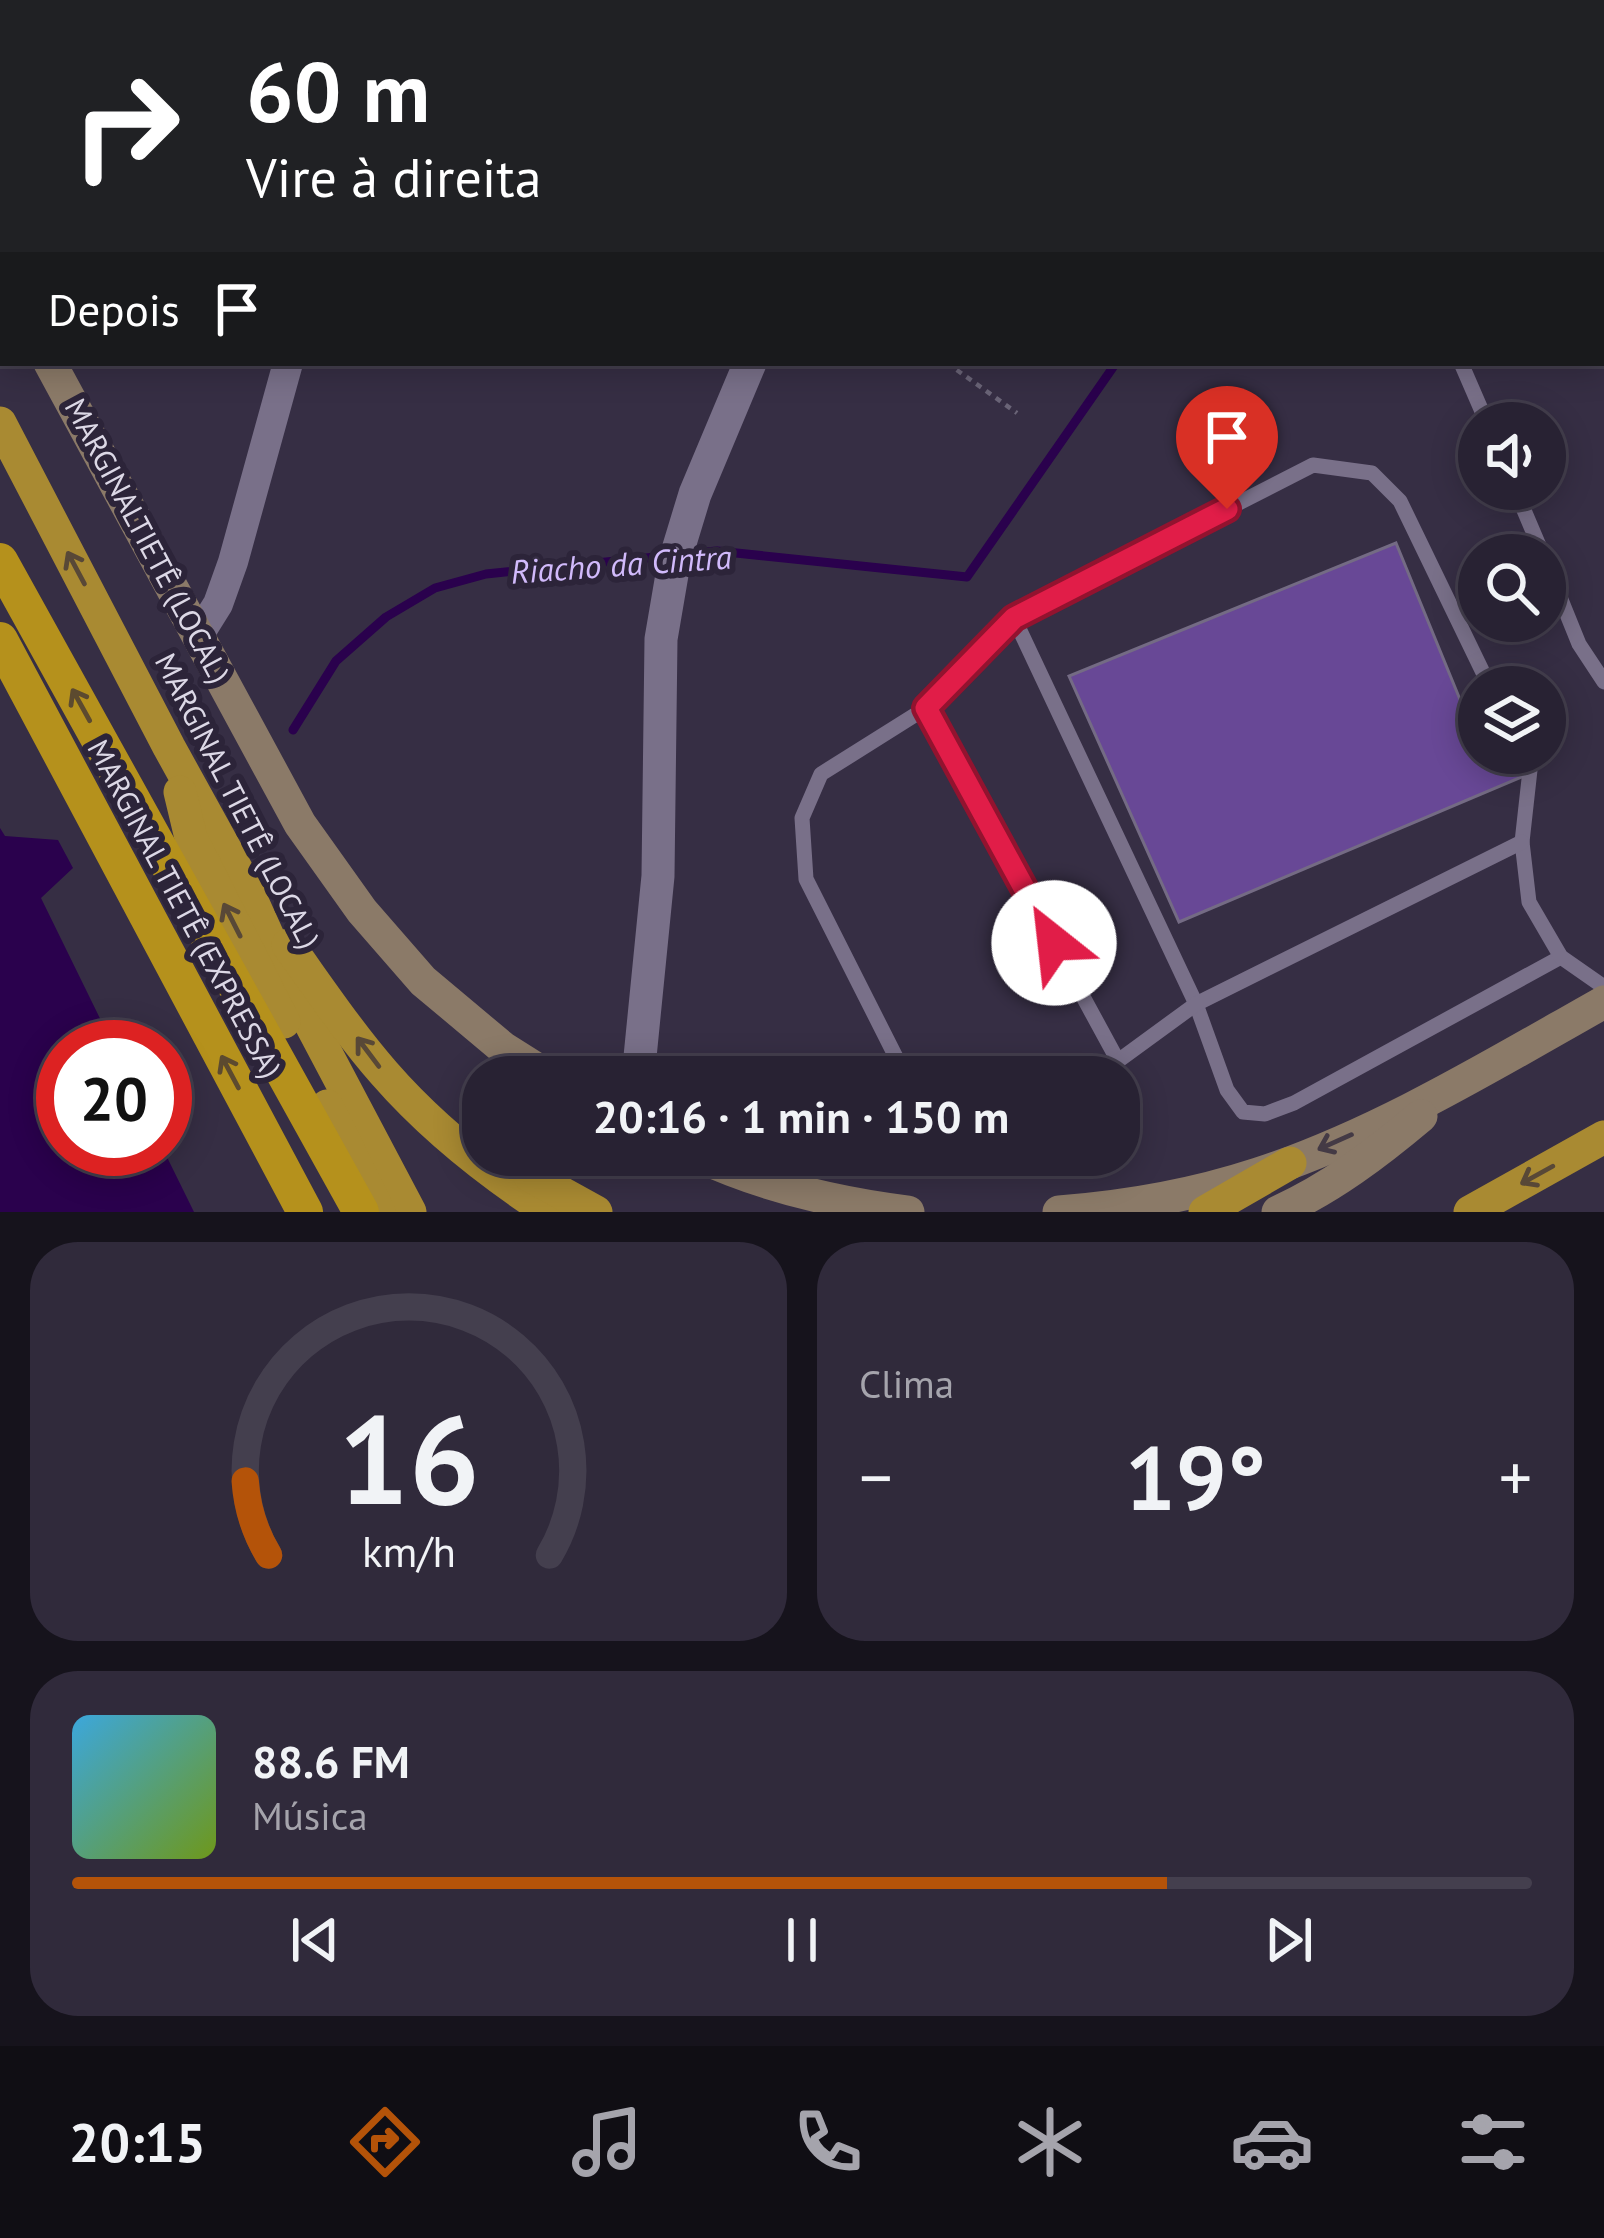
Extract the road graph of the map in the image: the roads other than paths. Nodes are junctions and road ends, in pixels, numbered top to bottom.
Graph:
1 (52, 366) edge
2 (287, 366) edge
3 (749, 366) edge
4 (1462, 366) edge
5 (1477, 402) edge
6 (0, 423) edge
7 (0, 561) edge
8 (1566, 612) edge
9 (1014, 618) junction
10 (198, 636) junction
11 (0, 640) edge
12 (1480, 666) edge
13 (1604, 682) edge
14 (926, 708) junction
15 (169, 747) junction
16 (1530, 774) edge
17 (1522, 842) junction
18 (244, 883) junction
19 (1561, 957) junction
20 (1604, 987) edge
21 (1604, 1002) edge
22 (1196, 1004) junction
23 (516, 1056) edge
24 (640, 1056) edge
25 (895, 1056) edge
26 (1115, 1056) edge
27 (1125, 1056) edge
28 (1457, 1085) junction
29 (413, 1103) junction
30 (462, 1134) edge
31 (1604, 1137) edge
32 (1289, 1163) junction
33 (532, 1176) edge
34 (751, 1176) edge
35 (304, 1212) edge
36 (361, 1212) edge
37 (379, 1212) edge
38 (410, 1212) edge
39 (549, 1212) edge
40 (596, 1212) edge
41 (908, 1212) edge
42 (1059, 1212) edge
43 (1205, 1212) edge
44 (1278, 1212) edge
45 (1470, 1212) edge

1 - 10 main road, MARGINALTIETÊ (LOCAL)
2 - 10 street
3 - 24 street
4 - 5 lane
15 -> 6 highway, MARGINAL TIETÊ (LOCAL)
36 -> 7 highway
8 - 13 lane
9 - 12 lane
9 - 14 lane
9 - 22 lane
10 - 23 main road, MARGINALTIETÊ (LOCAL)
35 -> 11 highway, MARGINAL TIETÊ (EXPRESSA)
14 - 25 lane
14 - 26 lane
15 - 18 highway, MARGINAL TIETÊ (LOCAL)
37 -> 15 highway
16 - 17 lane
17 - 19 lane
17 - 22 lane
29 -> 18 highway
18 - 38 highway, MARGINAL TIETÊ (LOCAL)
19 - 20 lane
19 - 22 lane
21 - 28 main road
22 - 27 lane
28 -> 32 main road
28 - 44 main road
29 - 30 highway
29 - 39 highway
31 -> 45 highway
32 - 42 main road
32 - 43 highway
33 - 40 highway
34 - 41 main road

